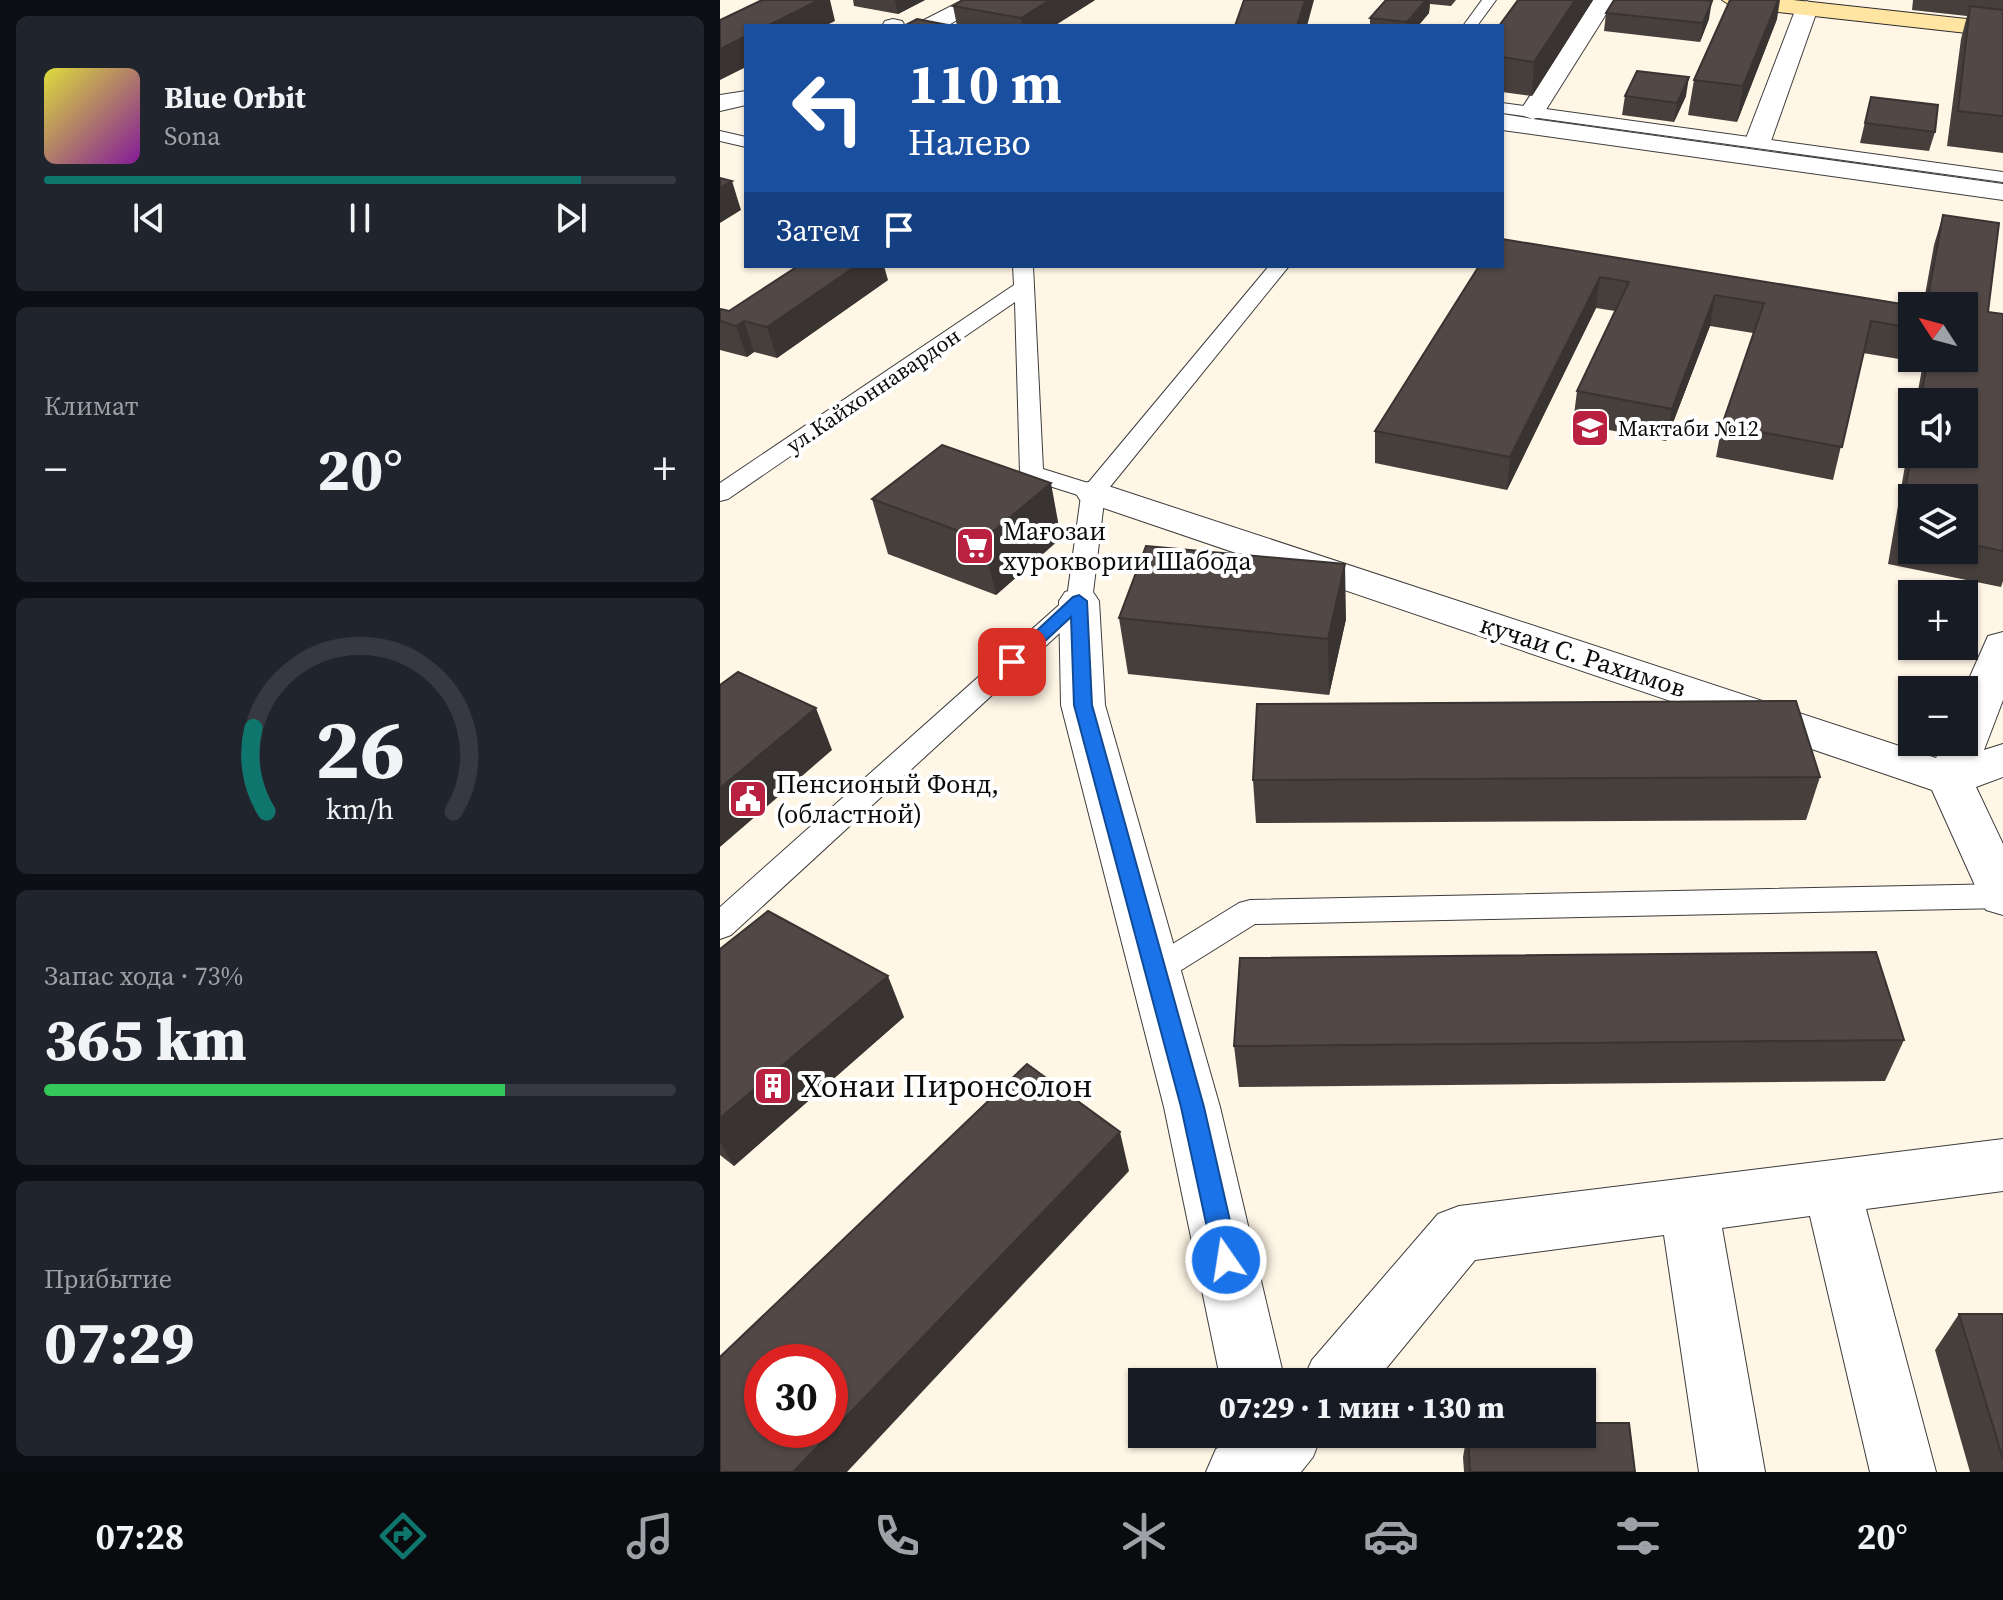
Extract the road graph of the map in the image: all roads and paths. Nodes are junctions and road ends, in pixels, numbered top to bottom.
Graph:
1 (943, 0) edge
2 (980, 0) edge
3 (1489, 0) edge
4 (1604, 0) edge
5 (1733, 0) edge
6 (1793, 5) edge
7 (897, 24) edge
8 (934, 24) edge
9 (1471, 24) edge
10 (2003, 30) edge
11 (744, 98) edge
12 (720, 103) edge
13 (1504, 108) edge
14 (1533, 111) junction
15 (1504, 122) edge
16 (720, 136) edge
17 (1758, 141) junction
18 (744, 142) edge
19 (2003, 177) edge
20 (2003, 192) edge
21 (1277, 268) edge
22 (1024, 276) edge
23 (1093, 492) junction
24 (720, 494) edge
25 (1079, 601) junction
26 (2003, 646) edge
27 (2003, 760) edge
28 (1950, 779) junction
29 (2003, 896) edge
30 (720, 926) edge
31 (1156, 970) junction
32 (2003, 1165) edge
33 (1832, 1187) junction
34 (1689, 1205) junction
35 (1250, 1368) edge
36 (1346, 1368) edge
37 (1732, 1472) edge
38 (1903, 1472) edge

1 - 7 street
2 - 8 street
3 - 9 lane
4 - 14 street
5 - 6 street
6 - 10 street
6 - 17 street
11 - 12 street
13 - 14 lane
14 - 17 lane
15 - 20 street
16 - 18 lane
17 - 19 lane
21 - 23 lane
22 - 23 lane
22 - 24 lane, ул.Кайхоннавардон
23 - 25 lane
23 - 28 street, кучаи С. Рахимов
25 - 30 lane
25 - 31 street
26 - 28 street
27 - 28 street
28 - 29 street
29 - 31 lane
31 - 35 street
32 - 33 street
33 - 34 street
33 - 38 street
34 - 36 street
34 - 37 street

